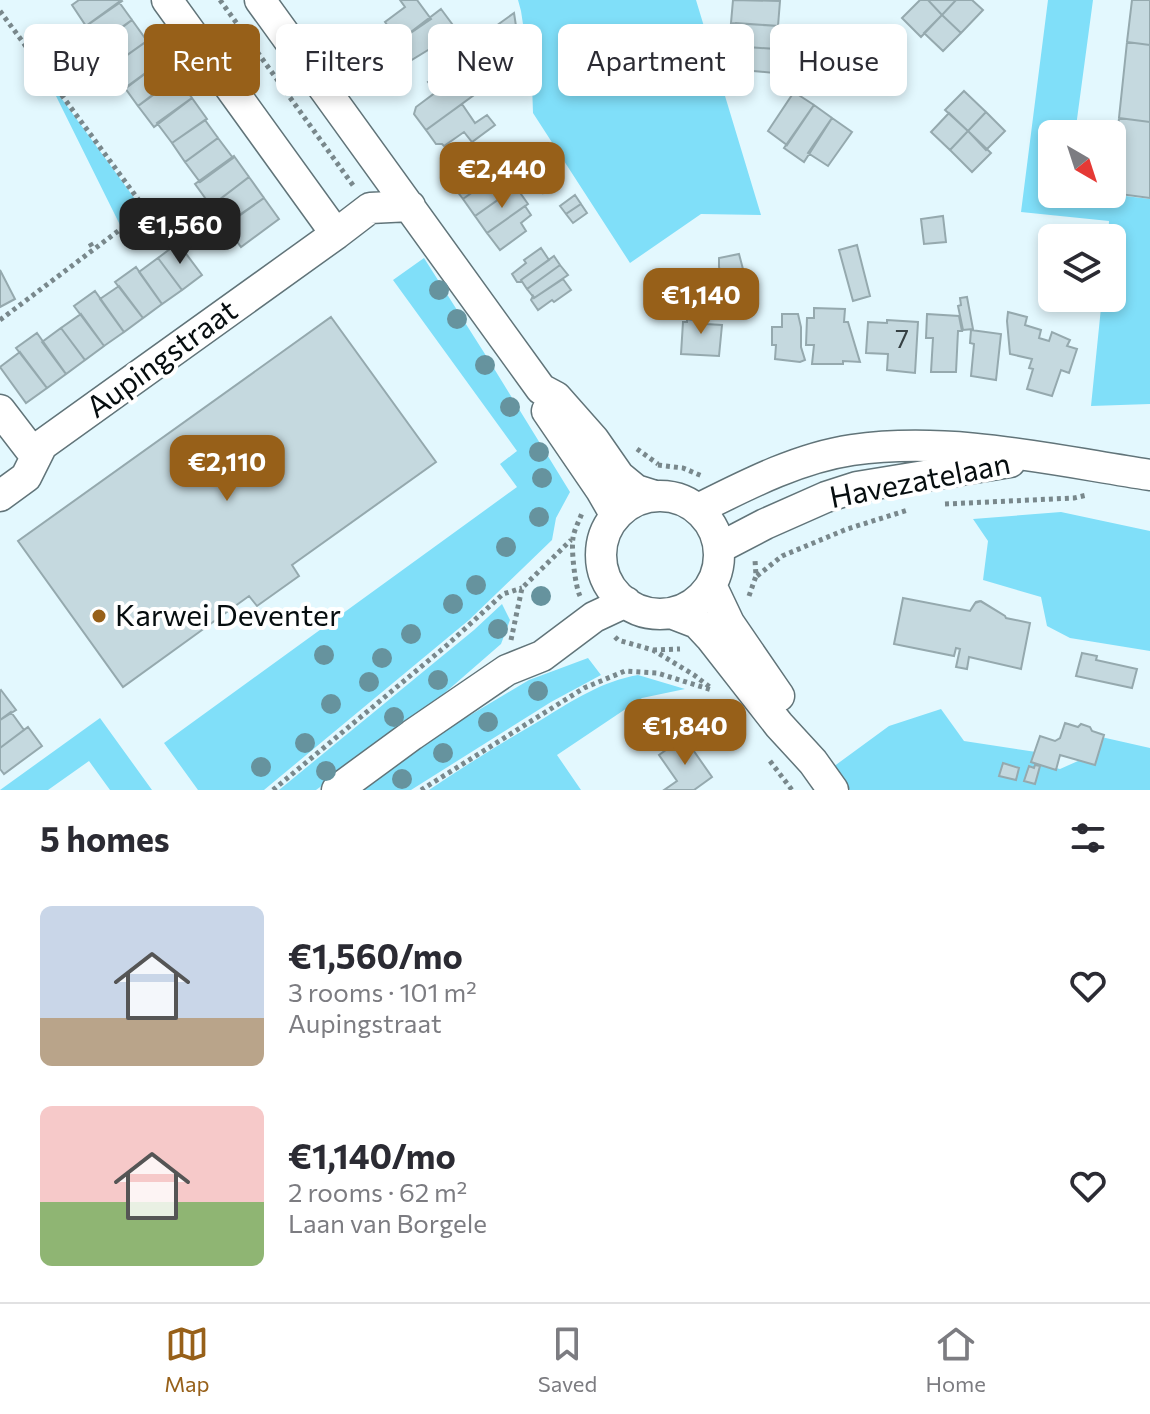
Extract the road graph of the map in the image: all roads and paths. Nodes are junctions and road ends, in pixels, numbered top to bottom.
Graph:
1 (167, 0) edge
2 (260, 0) edge
3 (0, 11) edge
4 (410, 206) junction
5 (146, 210) junction
6 (173, 229) dead end
7 (336, 234) junction
8 (90, 243) dead end
9 (94, 250) junction
10 (0, 320) edge
11 (541, 389) junction
12 (0, 410) edge
13 (36, 457) junction
14 (1035, 458) junction
15 (1150, 475) edge
16 (1089, 494) dead end
17 (0, 496) edge
18 (655, 496) junction
19 (939, 505) dead end
20 (698, 509) junction
21 (911, 509) dead end
22 (583, 510) dead end
23 (616, 516) junction
24 (572, 539) junction
25 (719, 548) junction
26 (603, 570) junction
27 (756, 576) dead end
28 (711, 585) junction
29 (522, 588) junction
30 (626, 602) junction
31 (588, 608) junction
32 (671, 613) junction
33 (691, 647) dead end
34 (653, 650) junction
35 (500, 676) junction
36 (813, 762) junction
37 (273, 790) edge
38 (337, 790) edge
39 (421, 790) edge
40 (833, 790) edge

1 - 7 street
2 - 4 street
3 - 5 path
4 - 7 street, Aupingstraat
4 - 11 street
5 - 6 path
5 - 9 path
7 - 13 street, Aupingstraat
8 - 9 path
9 - 10 path
11 - 18 street
11 - 23 street
12 - 13 street
13 - 17 street, Aupingstraat
14 - 15 street, Havezatelaan
14 - 20 street, Havezatelaan
14 - 25 street, Havezatelaan
16 - 19 path, Havezatelaan
18 - 20 street
18 - 23 street
20 - 25 street
21 - 27 path, Havezatelaan
22 - 24 path
23 - 26 street
24 - 29 path
24 - 31 path
25 - 28 street
26 - 30 street
26 - 31 street
28 - 32 street
28 - 36 street
29 - 35 path
29 - 37 path
30 - 31 street
30 - 32 street
31 - 34 path
31 - 35 street
32 - 36 street
33 - 34 path
34 - 39 path
35 - 38 street
36 - 40 street

